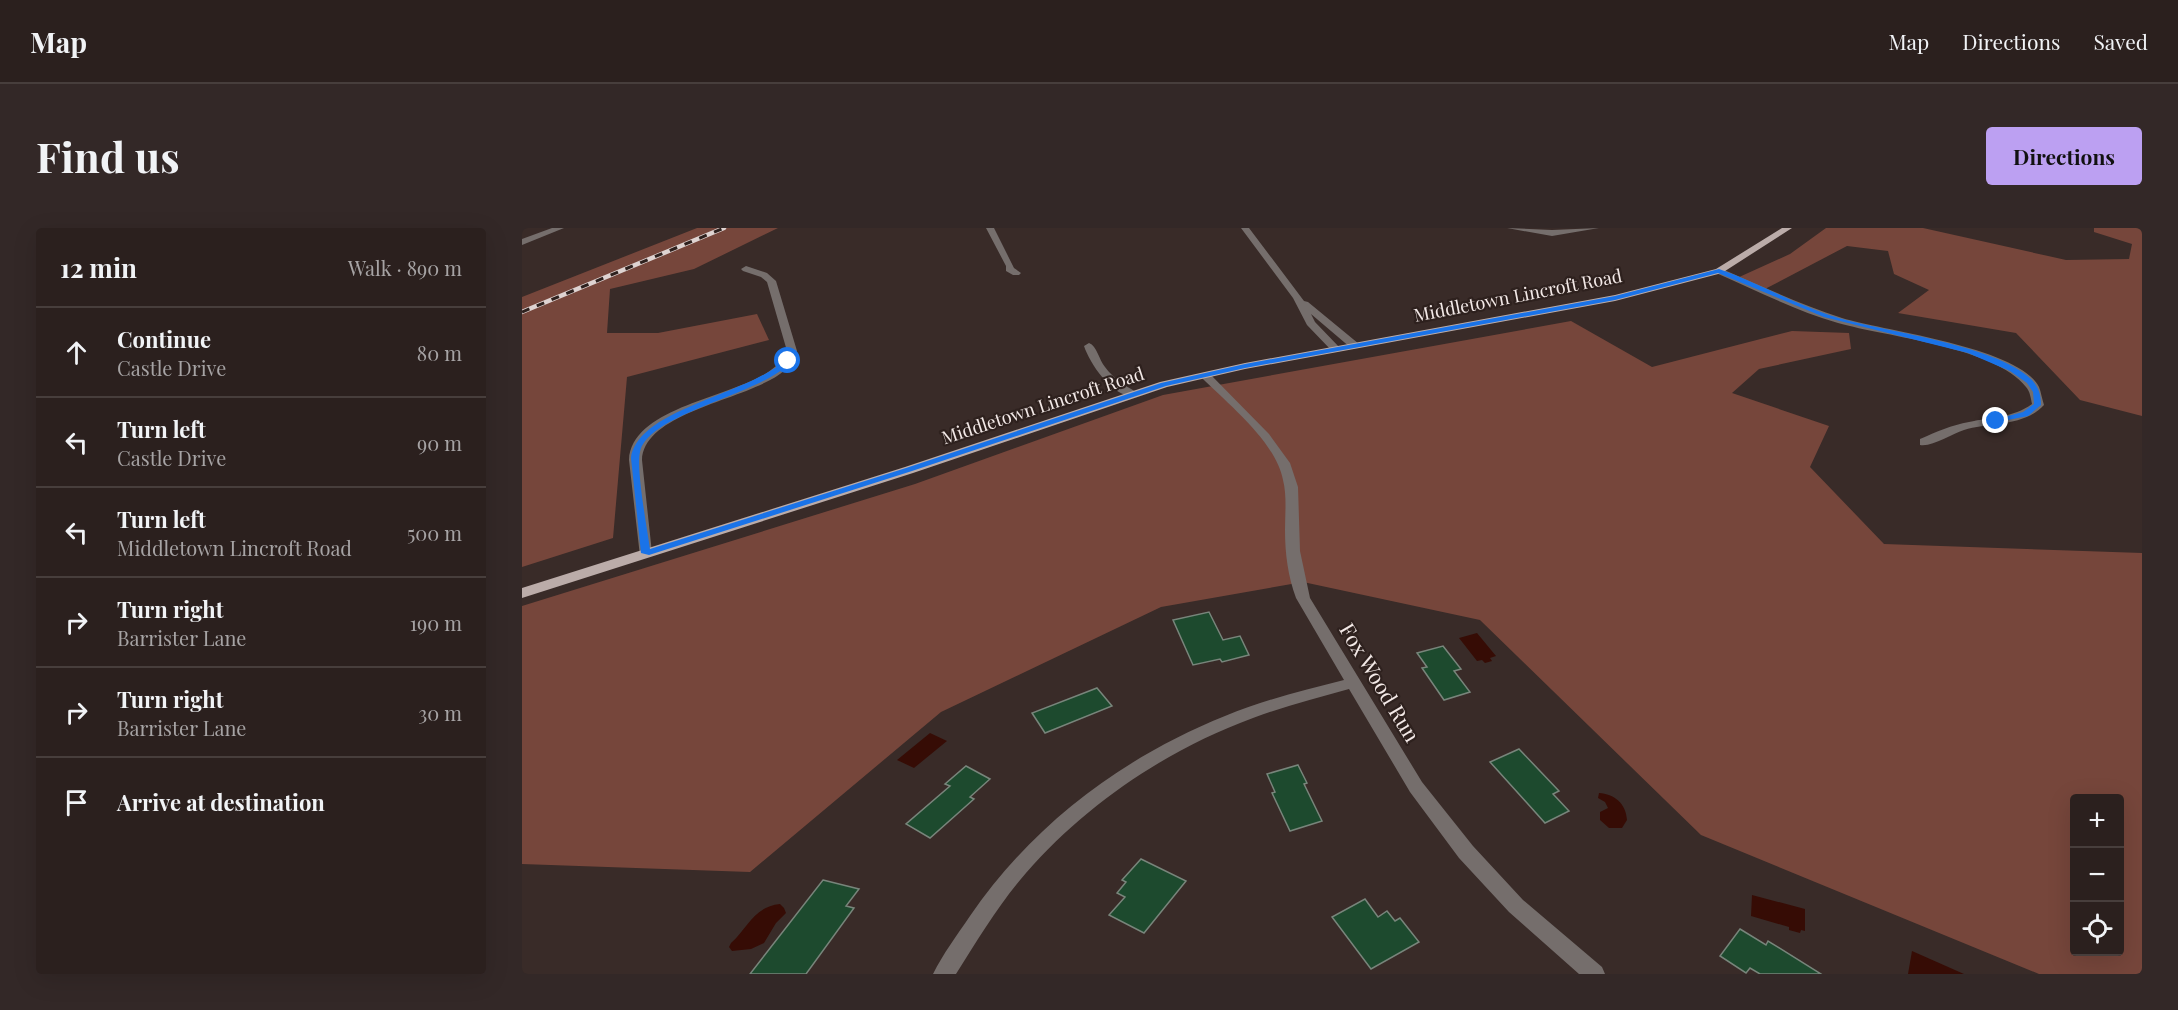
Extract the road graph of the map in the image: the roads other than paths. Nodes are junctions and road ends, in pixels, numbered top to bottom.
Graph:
1 (560, 228) edge
2 (990, 228) edge
3 (1245, 228) edge
4 (1511, 228) edge
5 (1595, 228) edge
6 (1788, 228) edge
7 (522, 242) edge
8 (746, 269) dead end
9 (1719, 271) junction
10 (1016, 273) dead end
11 (1298, 298) junction
12 (1089, 346) dead end
13 (1354, 346) junction
14 (1336, 349) junction
15 (1205, 375) junction
16 (1132, 394) junction
17 (1924, 442) dead end
18 (645, 553) junction
19 (522, 593) edge
20 (1352, 683) junction
21 (944, 974) edge
22 (1594, 974) edge

1 - 7 street
2 - 10 street
3 - 11 street
4 - 5 street
6 - 9 main road, Middletown Lincroft Road
8 - 18 street
9 - 13 main road, Middletown Lincroft Road
9 - 17 street
11 - 13 street
11 - 14 street
12 - 16 street
13 - 14 main road, Middletown Lincroft Road
14 - 15 main road, Middletown Lincroft Road
15 - 16 main road, Middletown Lincroft Road
15 - 20 street, Fox Wood Run
16 - 18 main road, Middletown Lincroft Road
18 - 19 main road, Middletown Lincroft Road
20 - 21 street
20 - 22 street, Fox Wood Run

